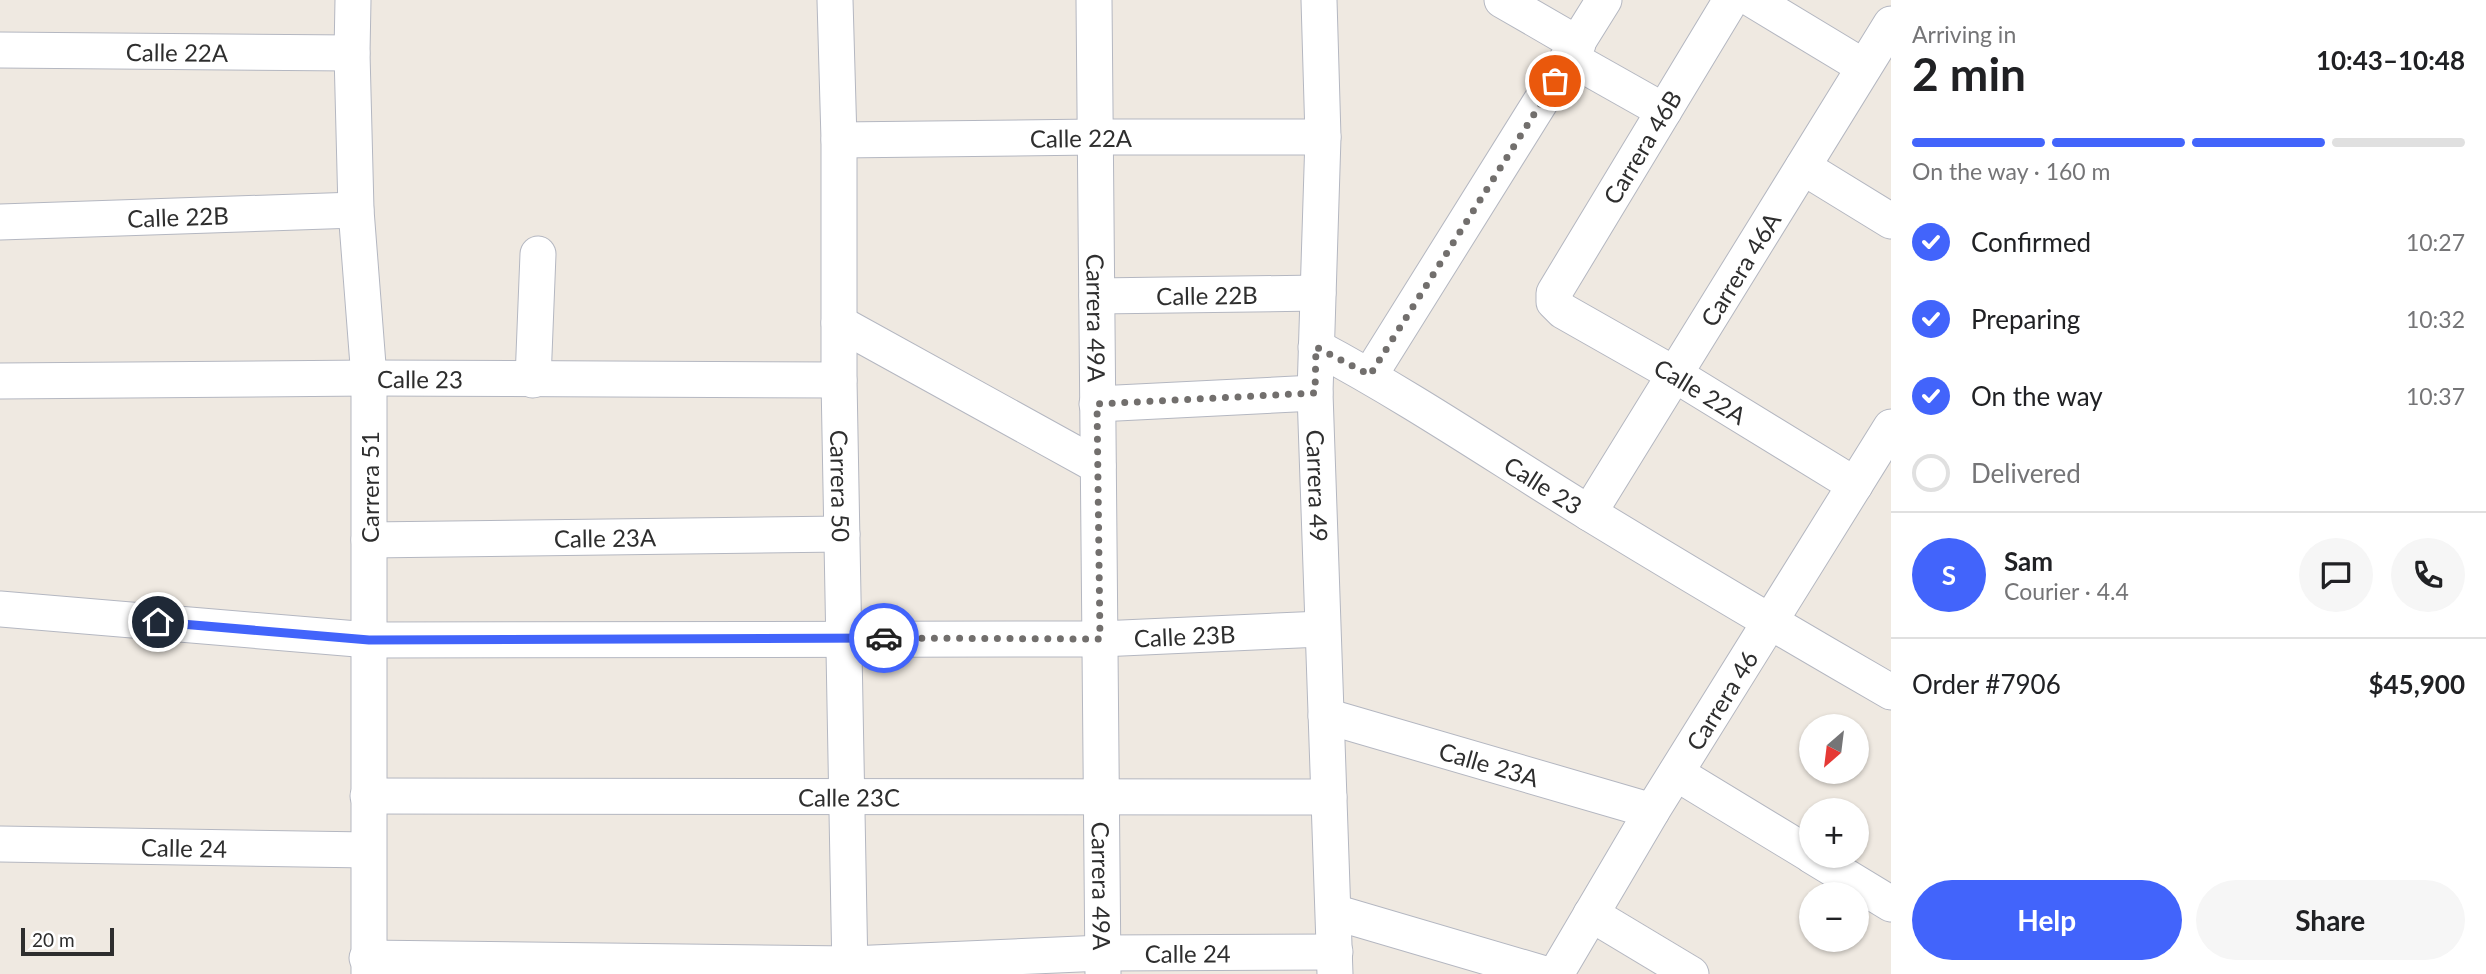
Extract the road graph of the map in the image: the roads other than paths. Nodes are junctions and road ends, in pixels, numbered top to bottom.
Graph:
1 (353, 0) edge
2 (835, 0) edge
3 (1094, 0) edge
4 (1319, 0) edge
5 (1502, 0) edge
6 (1604, 0) edge
7 (1731, 0) edge
8 (1753, 0) edge
9 (1891, 24) edge
10 (0, 51) edge
11 (1574, 51) junction
12 (352, 53) junction
13 (1864, 67) junction
14 (1664, 111) junction
15 (1095, 137) junction
16 (1323, 137) junction
17 (839, 140) junction
18 (1803, 167) junction
19 (356, 210) junction
20 (1891, 221) edge
21 (0, 222) edge
22 (538, 254) dead end
23 (1318, 293) junction
24 (1554, 293) joint
25 (1097, 296) junction
26 (839, 323) junction
27 (1316, 347) junction
28 (1674, 373) junction
29 (1370, 375) junction
30 (369, 378) junction
31 (533, 380) junction
32 (839, 380) junction
33 (0, 381) edge
34 (1315, 393) junction
35 (1097, 404) junction
36 (1891, 427) edge
37 (1098, 466) junction
38 (1855, 485) junction
39 (1589, 513) junction
40 (842, 534) junction
41 (369, 540) junction
42 (0, 609) edge
43 (1770, 622) junction
44 (1322, 629) junction
45 (844, 638) junction
46 (1100, 639) junction
47 (369, 640) junction
48 (1891, 692) edge
49 (1326, 716) junction
50 (1676, 773) junction
51 (368, 796) junction
52 (1101, 796) junction
53 (1329, 797) junction
54 (847, 798) junction
55 (1652, 810) junction
56 (0, 844) edge
57 (1799, 847) edge
58 (368, 850) junction
59 (1833, 868) edge
60 (1891, 904) edge
61 (1334, 912) junction
62 (1591, 914) junction
63 (1103, 963) edge
64 (1335, 963) edge
65 (368, 966) edge
66 (850, 969) edge
67 (1545, 974) edge
68 (1556, 974) edge
69 (1691, 974) edge

1 - 12 street, Carrera 51
2 - 17 street, Carrera 50
3 - 15 street, Carrera 49A
4 - 16 street, Carrera 49
5 - 11 street
6 - 11 street
7 - 14 street, Carrera 46B
8 - 13 street
9 - 13 street, Carrera 46A
10 - 12 street, Calle 22A
11 - 14 street
11 - 29 street
12 - 19 street, Carrera 51
13 - 18 street, Carrera 46A
14 - 24 street, Carrera 46B
15 - 16 street, Calle 22A
15 - 17 street, Calle 22A
15 - 25 street, Carrera 49A
16 - 23 street, Carrera 49
17 - 26 street, Carrera 50
18 - 20 street
18 - 28 street, Carrera 46A
19 - 21 street, Calle 22B
19 - 30 street, Carrera 51
22 - 31 street
23 - 25 street, Calle 22B
23 - 27 street, Carrera 49
24 - 28 street, Calle 22A
25 - 35 street, Carrera 49A
26 - 32 street, Carrera 50
26 - 37 street
27 - 29 street, Calle 23
27 - 34 street, Carrera 49
28 - 38 street, Calle 22A
28 - 39 street, Carrera 46A
29 - 39 street, Calle 23
30 - 31 street, Calle 23
30 - 33 street, Calle 23
30 - 41 street, Carrera 51
31 - 32 street, Calle 23
32 - 40 street, Carrera 50
34 - 35 street
34 - 44 street, Carrera 49
35 - 37 street, Carrera 49A
36 - 38 street, Carrera 46
37 - 46 street, Carrera 49A
38 - 43 street, Carrera 46
39 - 43 street, Calle 23
40 - 41 street, Calle 23A
40 - 45 street, Carrera 50
41 - 47 street, Carrera 51
42 - 47 street, Calle 23B
43 - 48 street, Calle 23
43 - 50 street, Carrera 46
44 - 46 street, Calle 23B
44 - 49 street, Carrera 49
45 - 46 street, Calle 23B
45 - 47 street, Calle 23B
45 - 54 street, Carrera 50
46 - 52 street, Carrera 49A
47 - 51 street, Carrera 51
49 - 53 street, Carrera 49
49 - 55 street, Calle 23A
50 - 55 street, Carrera 46
50 - 57 street
51 - 54 street, Calle 23C
51 - 58 street, Carrera 51
52 - 53 street, Calle 23C
52 - 54 street, Calle 23C
52 - 63 street, Carrera 49A
53 - 61 street, Carrera 49
54 - 66 street, Carrera 50
55 - 62 street, Carrera 46
56 - 58 street, Calle 24
58 - 65 street, Carrera 51
59 - 60 street
61 - 64 street, Carrera 49
61 - 67 street
62 - 68 street, Carrera 46
62 - 69 street
63 - 64 street, Calle 24
63 - 66 street, Calle 24
65 - 66 street, Calle 24

